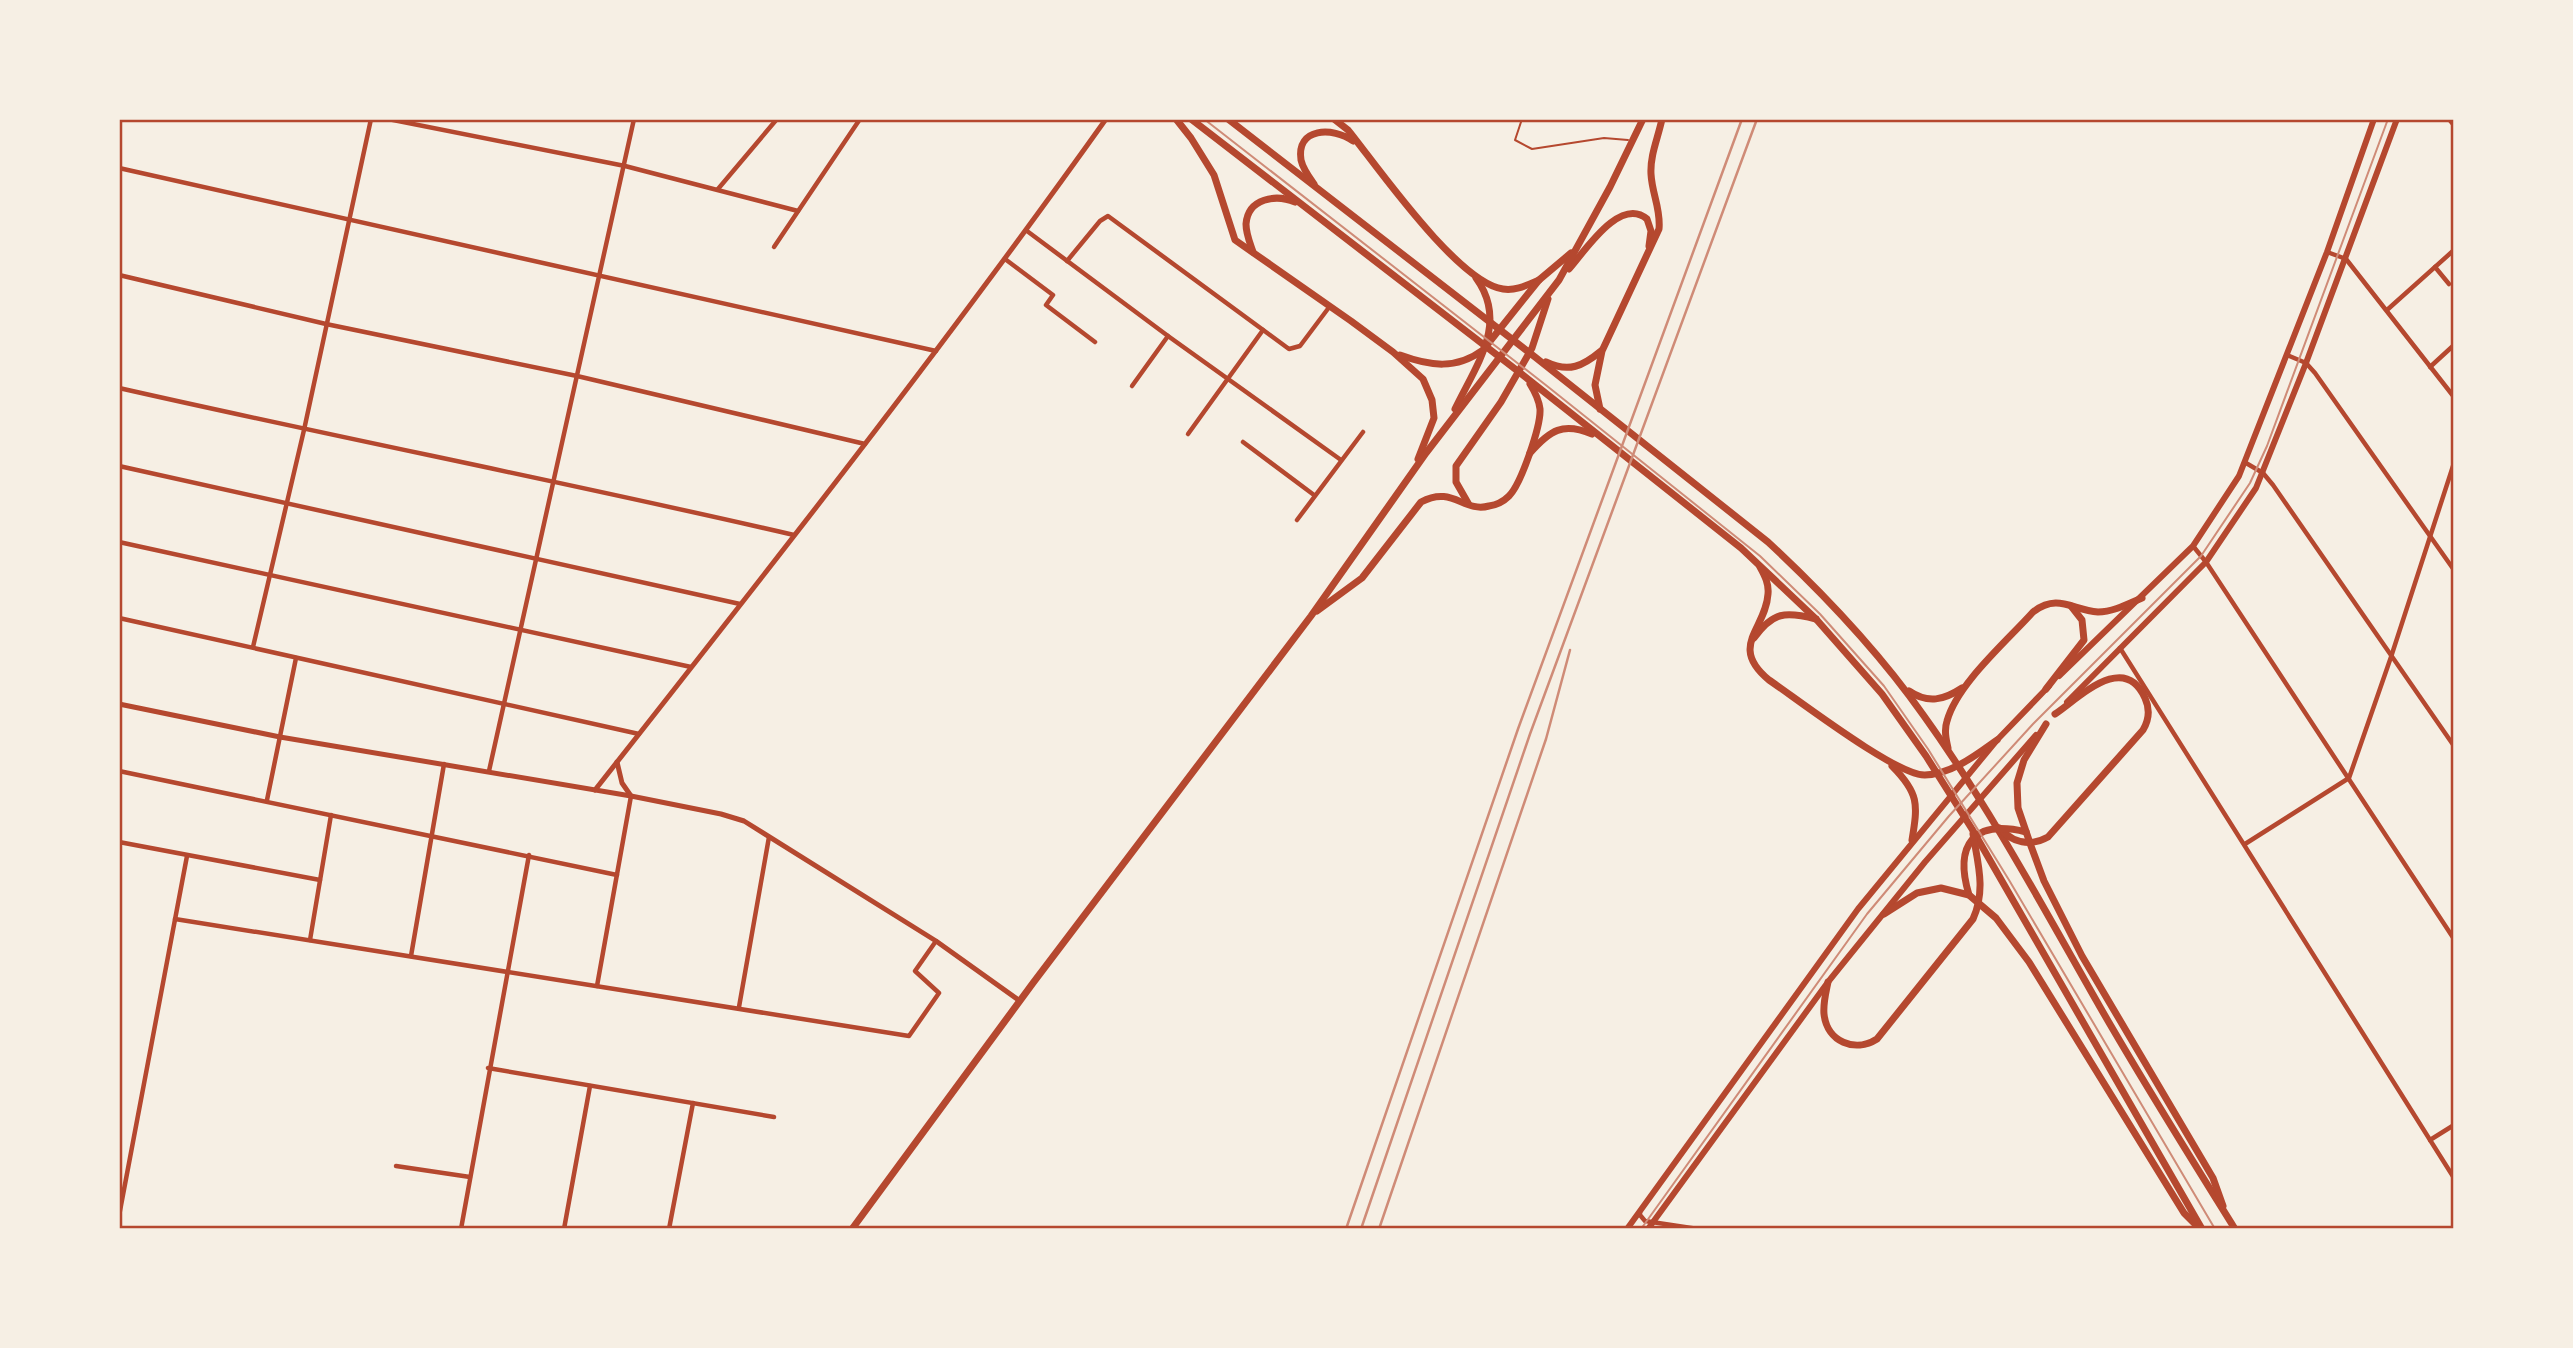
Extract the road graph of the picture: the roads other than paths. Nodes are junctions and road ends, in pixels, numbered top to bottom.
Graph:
1 (371, 119) edge
2 (388, 119) edge
3 (634, 119) edge
4 (778, 119) edge
5 (860, 119) edge
6 (1106, 119) edge
7 (1176, 119) edge
8 (1191, 119) edge
9 (1228, 119) edge
10 (1334, 119) edge
11 (1522, 119) edge
12 (1643, 119) edge
13 (1662, 119) edge
14 (2374, 119) edge
15 (2397, 119) edge
16 (2449, 119) edge
17 (2454, 125) edge
18 (1633, 141) junction
19 (1362, 148) junction
20 (625, 166) junction
21 (119, 168) edge
22 (718, 189) junction
23 (1319, 190) junction
24 (1303, 204) junction
25 (798, 211) junction
26 (349, 218) junction
27 (1027, 231) junction
28 (774, 247) dead end
29 (1576, 249) junction
30 (2454, 250) edge
31 (2327, 252) junction
32 (1253, 253) junction
33 (1648, 254) junction
34 (2346, 258) junction
35 (1005, 259) junction
36 (1067, 261) junction
37 (2435, 267) junction
38 (1471, 271) junction
39 (119, 275) edge
40 (601, 275) junction
41 (1539, 280) junction
42 (1559, 280) junction
43 (2449, 284) dead end
44 (1551, 292) junction
45 (1330, 306) junction
46 (2387, 310) junction
47 (326, 324) junction
48 (1263, 330) junction
49 (1168, 337) junction
50 (1095, 342) dead end
51 (2454, 345) edge
52 (1482, 350) junction
53 (936, 351) junction
54 (1602, 351) junction
55 (1393, 352) junction
56 (2287, 355) junction
57 (1535, 357) junction
58 (2306, 363) junction
59 (2430, 367) junction
60 (1519, 372) junction
61 (578, 376) junction
62 (1227, 378) junction
63 (1132, 386) dead end
64 (119, 388) edge
65 (2454, 397) edge
66 (1601, 410) junction
67 (1449, 423) junction
68 (304, 430) junction
69 (1363, 432) dead end
70 (1188, 434) dead end
71 (1601, 438) junction
72 (1243, 442) dead end
73 (865, 444) junction
74 (1528, 456) junction
75 (1340, 460) junction
76 (2246, 463) junction
77 (2454, 463) edge
78 (119, 466) edge
79 (1412, 472) junction
80 (2263, 473) junction
81 (552, 481) junction
82 (1314, 495) junction
83 (287, 503) junction
84 (1469, 504) junction
85 (1297, 520) dead end
86 (794, 535) junction
87 (2431, 538) junction
88 (119, 542) edge
89 (2193, 546) junction
90 (535, 556) junction
91 (2206, 562) junction
92 (1759, 563) junction
93 (2454, 570) edge
94 (270, 576) junction
95 (2142, 598) junction
96 (740, 604) junction
97 (2070, 605) junction
98 (1311, 616) junction
99 (119, 618) edge
100 (1816, 619) junction
101 (521, 632) junction
102 (1751, 641) junction
103 (253, 647) junction
104 (2120, 647) junction
105 (2391, 657) junction
106 (296, 658) junction
107 (691, 667) junction
108 (1965, 686) junction
109 (1902, 687) junction
110 (2046, 689) junction
111 (119, 704) edge
112 (504, 705) junction
113 (2055, 714) junction
114 (2046, 724) junction
115 (639, 734) junction
116 (280, 737) junction
117 (1997, 740) junction
118 (2454, 746) edge
119 (1949, 753) junction
120 (1886, 761) junction
121 (617, 762) junction
122 (444, 764) junction
123 (119, 771) edge
124 (489, 771) junction
125 (2348, 778) junction
126 (595, 790) junction
127 (631, 796) junction
128 (267, 800) junction
129 (1987, 813) junction
130 (331, 815) junction
131 (1972, 829) junction
132 (2026, 832) junction
133 (431, 835) junction
134 (769, 836) junction
135 (1912, 840) junction
136 (119, 842) edge
137 (2245, 844) junction
138 (529, 855) junction
139 (187, 856) junction
140 (617, 875) junction
141 (320, 880) junction
142 (1969, 895) junction
143 (1884, 915) junction
144 (175, 919) junction
145 (2454, 939) edge
146 (310, 940) junction
147 (936, 941) junction
148 (411, 956) junction
149 (506, 971) junction
150 (1828, 982) junction
151 (597, 986) junction
152 (1020, 1001) junction
153 (739, 1007) junction
154 (488, 1068) junction
155 (590, 1086) junction
156 (693, 1103) junction
157 (774, 1117) dead end
158 (2454, 1125) edge
159 (2430, 1140) junction
160 (396, 1166) dead end
161 (470, 1177) junction
162 (2454, 1178) edge
163 (1640, 1211) junction
164 (2225, 1213) junction
165 (119, 1216) edge
166 (1650, 1226) edge
167 (461, 1229) edge
168 (564, 1229) edge
169 (669, 1229) edge
170 (852, 1229) edge
171 (1627, 1229) edge
172 (1698, 1229) edge
173 (2201, 1229) edge
174 (2235, 1229) edge

1 - 26 street
2 - 20 street
3 - 20 street
4 - 22 street
5 - 25 street
6 - 27 street
7 - 32 main road
8 - 24 main road
9 - 23 main road
10 - 19 main road
11 - 18 lane
12 - 18 main road
13 - 33 main road
14 - 31 main road
15 - 34 main road
16 - 17 street
18 - 29 main road
19 - 23 main road
19 - 38 main road
20 - 22 street
20 - 40 street
21 - 26 street
22 - 25 street
23 - 57 main road
24 - 32 main road
24 - 60 main road
25 - 28 street
26 - 40 street
26 - 47 street
27 - 35 street
27 - 36 street
29 - 41 main road
29 - 42 main road
30 - 37 street
31 - 34 street
31 - 56 main road
32 - 45 main road
33 - 42 main road
33 - 54 main road
34 - 46 street
34 - 58 main road
35 - 50 street
35 - 53 street
36 - 48 street
36 - 49 street
37 - 43 street
37 - 46 street
38 - 41 main road
38 - 52 main road
39 - 47 street
40 - 53 street
40 - 61 street
41 - 52 main road
42 - 44 main road
44 - 67 main road
44 - 84 main road
45 - 48 street
45 - 55 main road
46 - 59 street
47 - 61 street
47 - 68 street
48 - 62 street
49 - 62 street
49 - 63 street
51 - 59 street
52 - 55 main road
52 - 67 main road
53 - 73 street
54 - 57 main road
54 - 66 main road
55 - 79 main road
56 - 58 street
56 - 76 main road
57 - 66 main road
58 - 80 main road
58 - 87 street
59 - 65 street
60 - 71 main road
60 - 74 main road
61 - 73 street
61 - 81 street
62 - 70 street
62 - 75 street
64 - 68 street
66 - 109 main road
67 - 79 main road
68 - 81 street
68 - 83 street
69 - 75 street
71 - 74 main road
71 - 92 main road
72 - 82 street
73 - 86 street
74 - 84 main road
75 - 82 street
76 - 80 street
76 - 89 main road
77 - 87 street
78 - 83 street
79 - 98 main road
80 - 91 main road
80 - 105 street
81 - 86 street
81 - 90 street
82 - 85 street
83 - 90 street
83 - 94 street
84 - 98 main road
86 - 96 street
87 - 93 street
87 - 105 street
88 - 94 street
89 - 91 street
89 - 95 main road
90 - 96 street
90 - 101 street
91 - 104 main road
91 - 125 street
92 - 100 main road
92 - 102 main road
94 - 101 street
94 - 103 street
95 - 97 main road
95 - 110 main road
96 - 107 street
97 - 108 main road
97 - 110 main road
98 - 152 main road
99 - 103 street
100 - 102 main road
100 - 131 main road
101 - 107 street
101 - 112 street
102 - 120 main road
103 - 106 street
104 - 113 main road
104 - 137 street
105 - 118 street
105 - 125 street
106 - 112 street
106 - 116 street
107 - 115 street
108 - 109 main road
108 - 119 main road
109 - 119 main road
110 - 117 main road
111 - 116 street
112 - 115 street
112 - 124 street
113 - 114 main road
113 - 129 main road
114 - 132 main road
114 - 143 main road
115 - 121 street
116 - 122 street
116 - 128 street
117 - 120 main road
117 - 135 main road
119 - 129 main road
120 - 135 main road
121 - 126 street
121 - 127 street
122 - 124 street
122 - 133 street
123 - 128 street
124 - 126 street
125 - 137 street
125 - 145 street
126 - 127 street
127 - 134 street
127 - 140 street
128 - 130 street
129 - 164 main road
130 - 133 street
130 - 141 street
131 - 150 main road
131 - 173 main road
132 - 142 main road
132 - 164 main road
133 - 138 street
133 - 148 street
134 - 147 street
134 - 153 street
135 - 163 main road
136 - 139 street
137 - 159 street
138 - 140 street
138 - 149 street
139 - 141 street
139 - 144 street
140 - 151 street
141 - 146 street
142 - 143 main road
142 - 173 main road
143 - 150 main road
144 - 146 street
144 - 165 street
146 - 148 street
147 - 152 street
147 - 153 street
148 - 149 street
149 - 151 street
149 - 154 street
150 - 166 main road
151 - 153 street
152 - 170 main road
154 - 155 street
154 - 161 street
155 - 156 street
155 - 168 street
156 - 157 street
156 - 169 street
158 - 159 street
159 - 162 street
160 - 161 street
161 - 167 street
163 - 166 street
163 - 171 main road
164 - 174 main road
166 - 172 street

